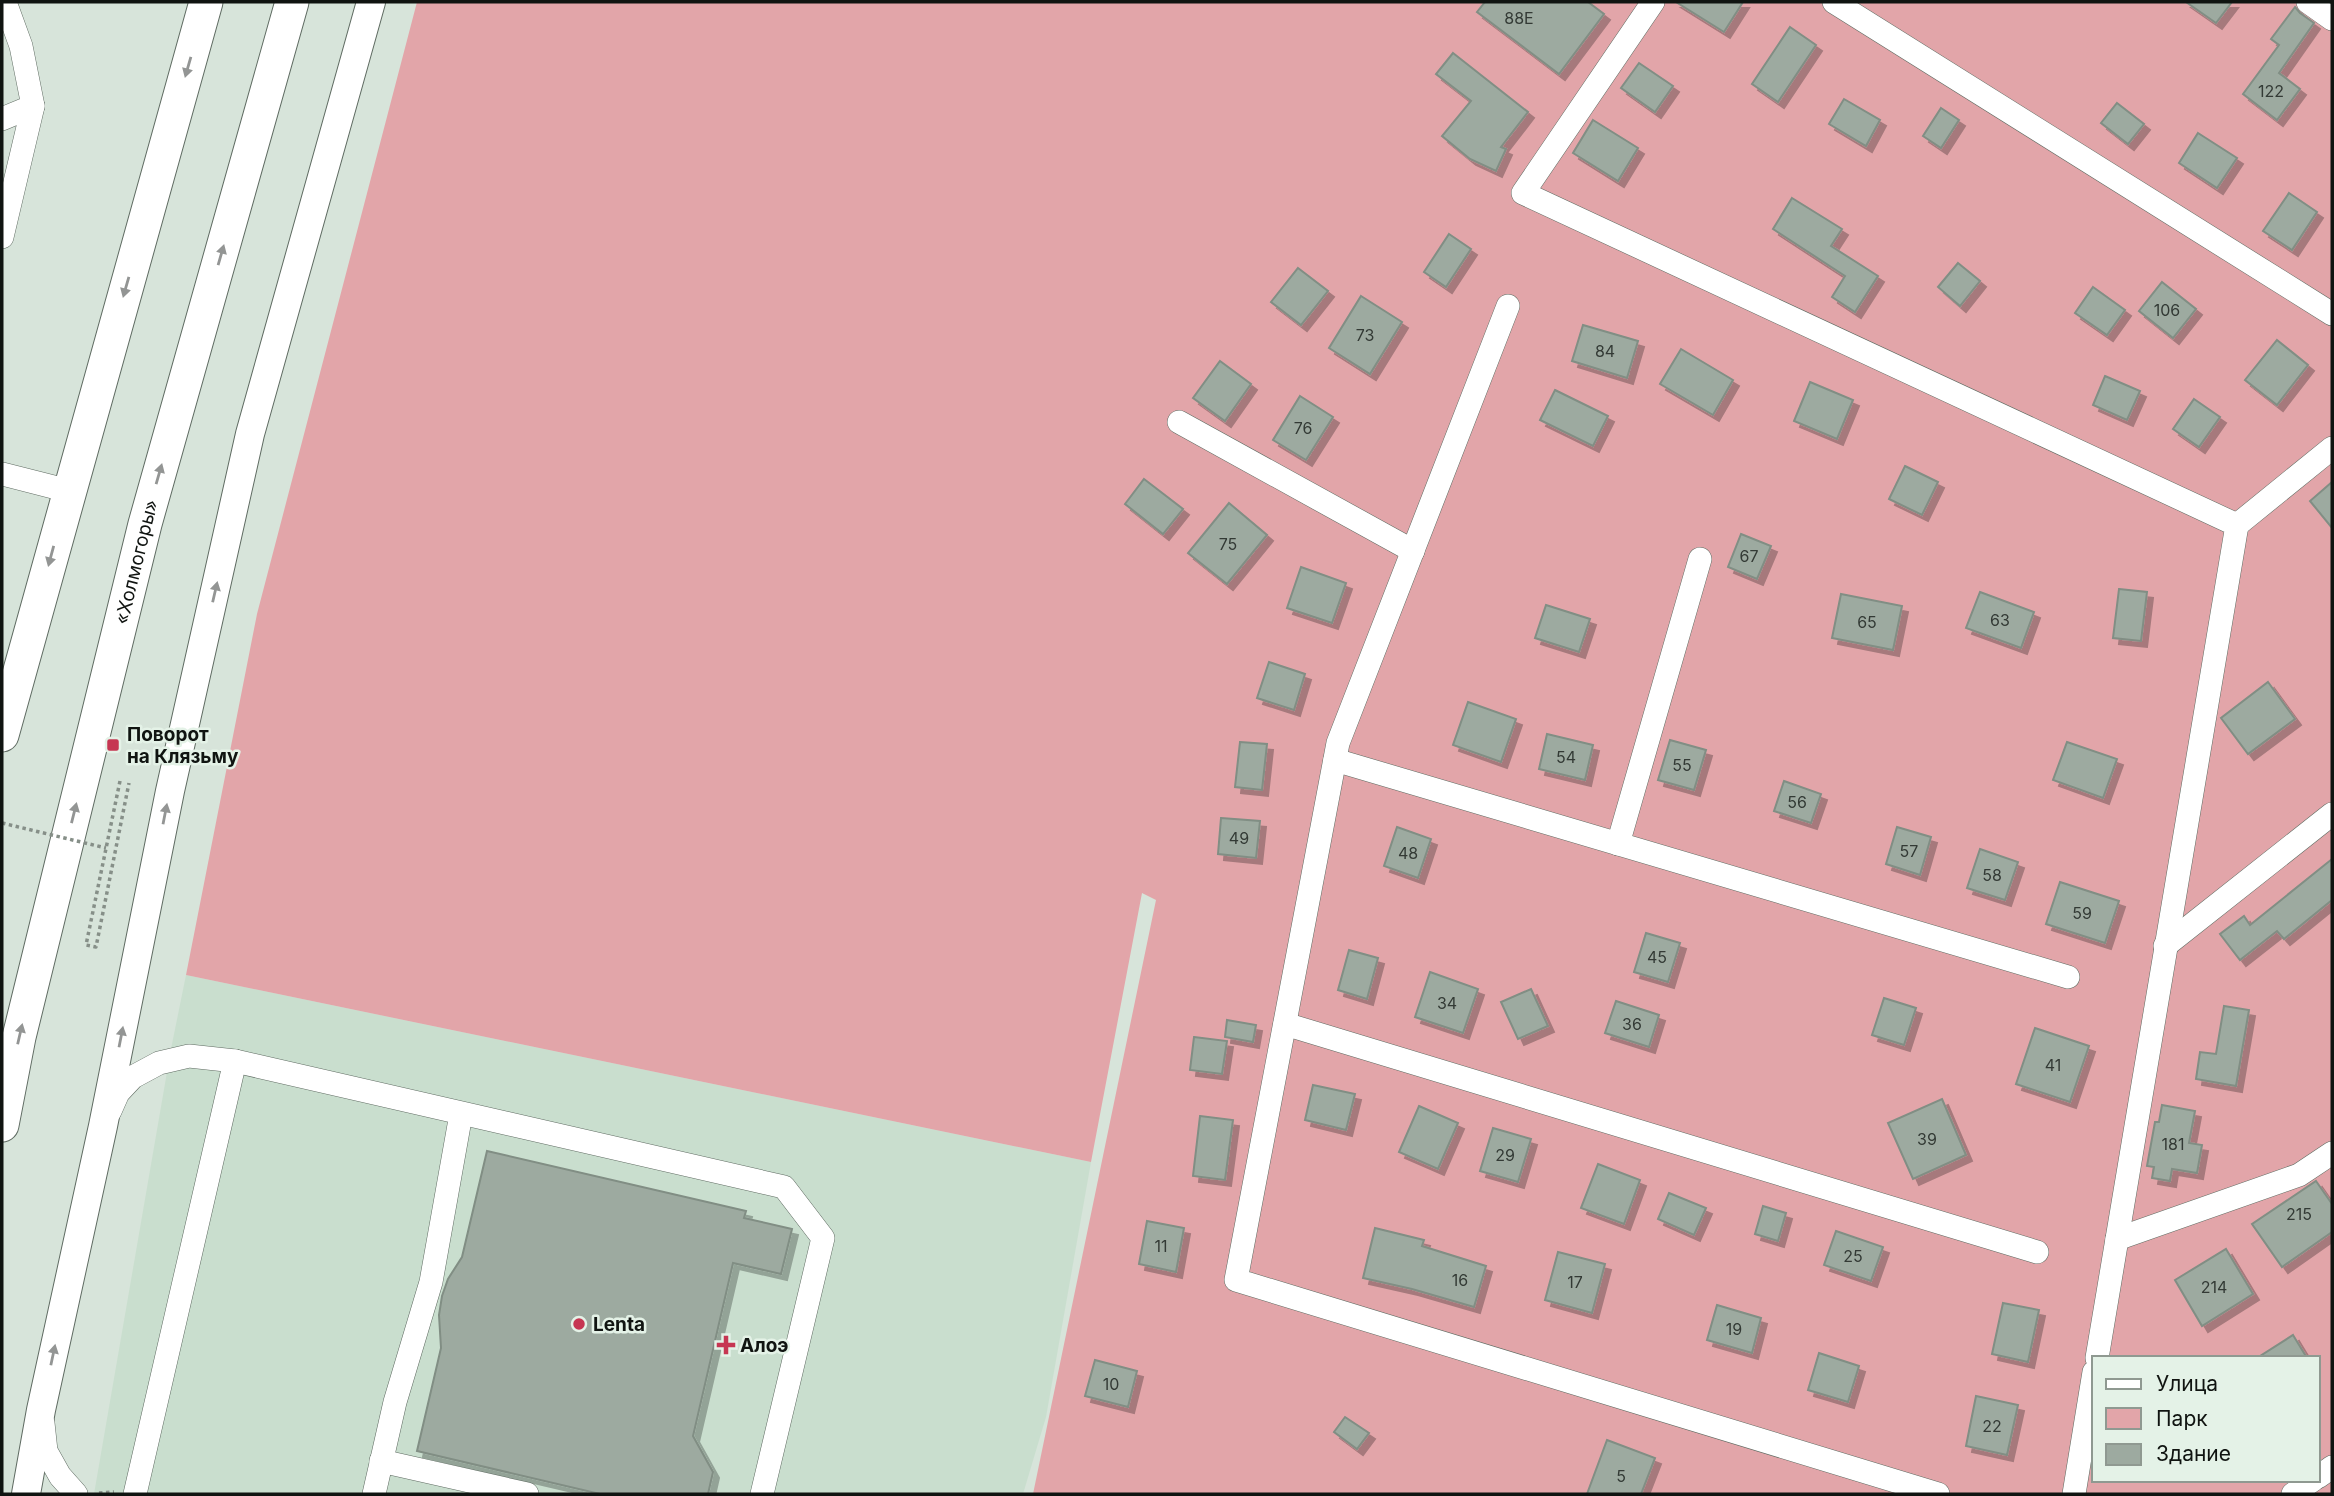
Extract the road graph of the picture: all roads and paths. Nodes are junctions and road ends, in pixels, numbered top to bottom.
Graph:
1 (5, 2) edge
2 (206, 2) edge
3 (292, 2) edge
4 (371, 2) edge
5 (1653, 2) edge
6 (1835, 2) edge
7 (2308, 2) edge
8 (2332, 19) edge
9 (11, 50) edge
10 (33, 106) junction
11 (2, 119) edge
12 (2, 237) edge
13 (1508, 306) dead end
14 (2332, 314) edge
15 (1179, 422) dead end
16 (2332, 448) edge
17 (2, 474) edge
18 (69, 491) junction
19 (2237, 525) junction
20 (1413, 551) junction
21 (1700, 559) dead end
22 (2, 735) edge
23 (1335, 760) junction
24 (120, 781) dead end
25 (129, 783) dead end
26 (2332, 814) edge
27 (2, 823) edge
28 (1618, 844) junction
29 (106, 848) junction
30 (2165, 946) junction
31 (2068, 977) dead end
32 (1285, 1024) junction
33 (235, 1061) junction
34 (461, 1114) junction
35 (2, 1125) edge
36 (103, 1126) junction
37 (2332, 1153) edge
38 (2117, 1239) junction
39 (2037, 1252) dead end
40 (2097, 1356) edge
41 (2092, 1384) edge
42 (41, 1410) junction
43 (381, 1461) junction
44 (2310, 1482) edge
45 (99, 1493) edge
46 (26, 1494) edge
47 (76, 1494) edge
48 (122, 1494) edge
49 (135, 1494) edge
50 (374, 1494) edge
51 (527, 1494) edge
52 (762, 1494) edge
53 (1938, 1494) edge
54 (2074, 1494) edge
55 (2293, 1494) edge

1 - 9 street
2 -> 18 highway
35 -> 3 highway, «Холмогоры»
36 -> 4 main road
5 - 19 street
6 - 14 street
7 - 8 street
9 - 10 street
10 - 11 street
10 - 12 street
13 - 20 street
15 - 20 street
16 - 19 street
17 - 18 street
18 -> 22 highway
19 - 30 street
20 - 23 street
21 - 28 street
23 - 28 street
23 - 32 street
24 - 29 path
25 - 29 path
26 - 30 street
27 - 29 path, bridge
28 - 31 street
30 - 38 street
32 - 39 street
32 - 53 street
33 - 34 street
33 - 36 street
33 - 49 street
34 - 43 street
34 - 52 street
42 -> 36 main road
37 - 38 street
38 - 40 street
41 - 54 street
42 - 46 main road
42 - 47 street
43 - 50 street
43 - 51 street
44 - 55 street
45 - 48 path

